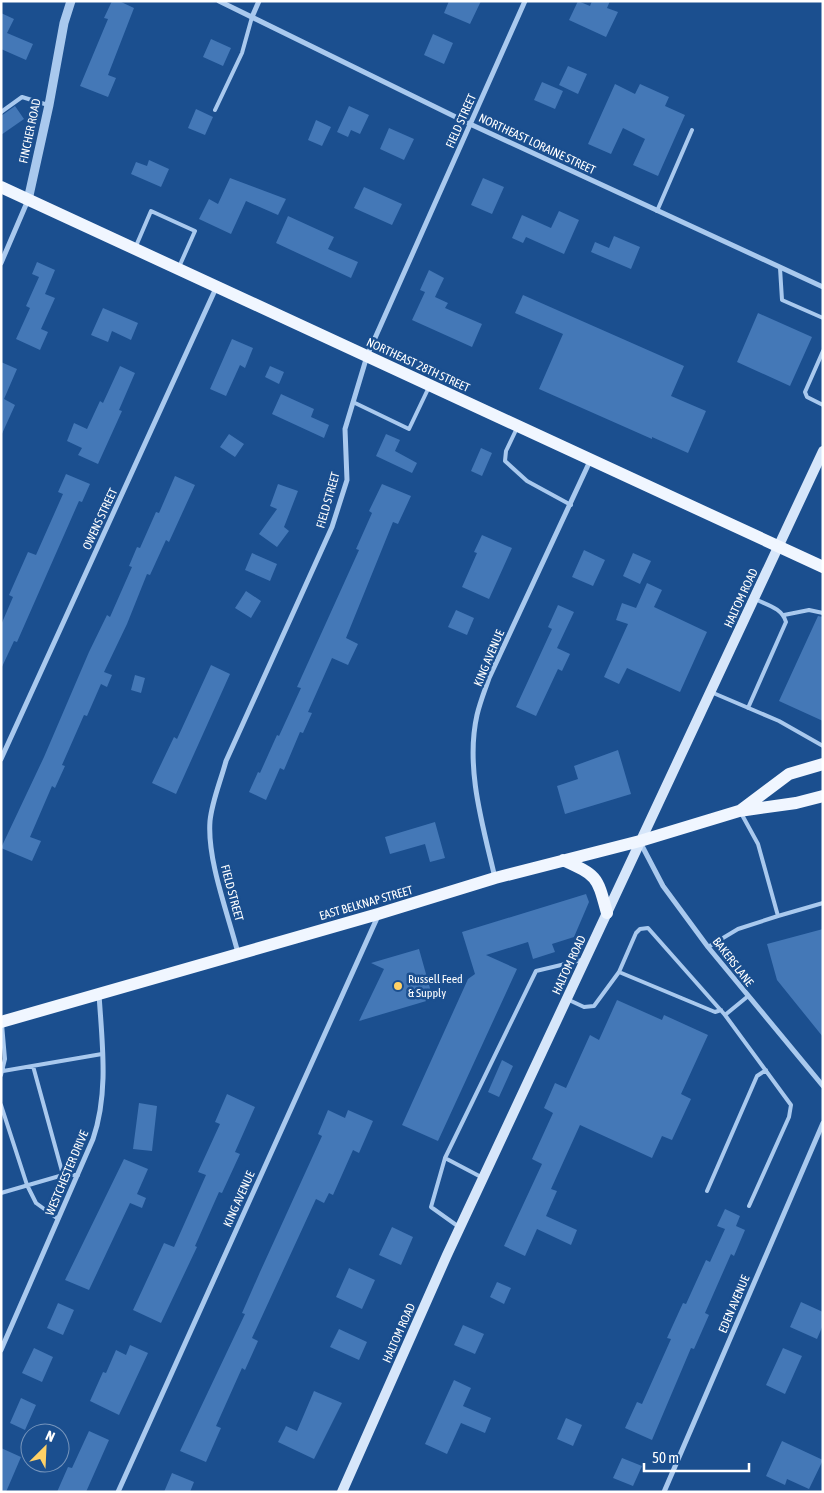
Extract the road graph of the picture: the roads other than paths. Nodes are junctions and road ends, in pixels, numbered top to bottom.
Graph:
1 (71, 1) edge
2 (219, 1) edge
3 (259, 1) edge
4 (525, 1) edge
5 (252, 17) junction
6 (49, 105) junction
7 (215, 110) dead end
8 (1, 112) edge
9 (470, 124) junction
10 (692, 130) dead end
11 (1, 187) edge
12 (28, 200) junction
13 (657, 210) junction
14 (134, 249) junction
15 (1, 263) edge
16 (780, 268) junction
17 (178, 269) junction
18 (216, 288) junction
19 (823, 288) edge
20 (823, 318) edge
21 (823, 351) edge
22 (367, 356) junction
23 (430, 385) junction
24 (353, 402) junction
25 (823, 404) edge
26 (518, 426) junction
27 (823, 451) edge
28 (591, 459) junction
29 (571, 505) junction
30 (780, 546) junction
31 (823, 567) edge
32 (755, 599) junction
33 (823, 613) edge
34 (784, 615) junction
35 (711, 692) junction
36 (748, 708) junction
37 (823, 746) edge
38 (1, 759) edge
39 (823, 764) edge
40 (823, 796) edge
41 (739, 811) junction
42 (640, 841) junction
43 (563, 860) junction
44 (496, 878) junction
45 (823, 903) edge
46 (607, 913) junction
47 (378, 914) junction
48 (778, 916) junction
49 (708, 947) junction
50 (238, 954) junction
51 (584, 960) junction
52 (619, 972) junction
53 (99, 994) junction
54 (748, 997) junction
55 (567, 999) junction
56 (721, 1010) junction
57 (725, 1015) junction
58 (1, 1022) edge
59 (102, 1054) junction
60 (33, 1066) junction
61 (766, 1070) junction
62 (2, 1073) edge
63 (823, 1086) edge
64 (1, 1105) edge
65 (823, 1123) edge
66 (445, 1158) junction
67 (63, 1175) junction
68 (78, 1175) junction
69 (483, 1178) junction
70 (27, 1185) junction
71 (707, 1191) dead end
72 (1, 1193) edge
73 (748, 1206) dead end
74 (58, 1219) junction
75 (460, 1228) junction
76 (1, 1350) edge
77 (118, 1492) edge
78 (342, 1492) edge
79 (664, 1492) edge

1 - 6 street, FINCHER ROAD
2 - 5 street, NORTHEAST LORAINE STREET
3 - 5 street
4 - 9 street, FIELD STREET
5 - 7 lane
5 - 9 street, NORTHEAST LORAINE STREET
6 - 8 lane
6 - 12 street, FINCHER ROAD
9 - 13 street, NORTHEAST LORAINE STREET
9 - 22 street, FIELD STREET
10 - 13 lane
11 - 12 main road, NORTHEAST 28TH STREET
12 - 14 main road, NORTHEAST 28TH STREET
12 - 15 street, FINCHER ROAD
13 - 16 street, NORTHEAST LORAINE STREET
14 - 17 main road, NORTHEAST 28TH STREET
14 - 17 lane
16 - 19 street, NORTHEAST LORAINE STREET
16 - 20 lane
17 - 18 main road, NORTHEAST 28TH STREET
18 - 22 main road, NORTHEAST 28TH STREET
18 - 38 street, OWENS STREET
21 - 25 lane
22 - 23 main road, NORTHEAST 28TH STREET
22 - 24 street, FIELD STREET
23 - 24 lane
23 - 26 main road, NORTHEAST 28TH STREET
24 - 50 street, FIELD STREET
26 - 28 main road, NORTHEAST 28TH STREET
26 - 29 lane
27 - 30 main road, HALTOM ROAD
28 - 29 street, KING AVENUE
28 - 30 main road, NORTHEAST 28TH STREET
29 - 44 street, KING AVENUE
30 - 31 main road, NORTHEAST 28TH STREET
30 - 32 main road, HALTOM ROAD
32 - 34 lane
32 - 35 main road, HALTOM ROAD
33 - 34 lane
34 - 36 lane
35 - 36 lane
35 - 42 main road, HALTOM ROAD
36 - 37 lane
39 - 41 main road
40 - 41 main road
41 - 42 main road, EAST BELKNAP STREET
41 - 48 lane
42 - 43 main road, EAST BELKNAP STREET
42 - 46 main road, HALTOM ROAD
42 - 49 street, BAKERS LANE
43 - 44 main road, EAST BELKNAP STREET
43 - 46 main road
44 - 47 main road, EAST BELKNAP STREET
45 - 48 lane
46 - 51 main road, HALTOM ROAD
47 - 50 main road, EAST BELKNAP STREET
47 - 77 street, KING AVENUE
48 - 49 lane
49 - 54 street, BAKERS LANE
50 - 53 main road, EAST BELKNAP STREET
51 - 55 main road, HALTOM ROAD
51 - 66 lane
52 - 55 lane
52 - 56 lane
52 - 56 lane
53 - 58 main road, EAST BELKNAP STREET
53 - 59 street, WESTCHESTER DRIVE
54 - 57 lane
54 - 63 street, BAKERS LANE
55 - 69 main road, HALTOM ROAD
56 - 57 lane
57 - 61 lane
58 - 62 lane
59 - 60 lane
59 - 68 street, WESTCHESTER DRIVE
60 - 62 lane
60 - 67 lane
61 - 71 lane
61 - 73 lane
64 - 70 lane
65 - 79 street, EDEN AVENUE
66 - 69 lane
66 - 75 lane
67 - 68 lane
67 - 70 lane
68 - 74 street, WESTCHESTER DRIVE
69 - 75 main road, HALTOM ROAD
70 - 72 lane
70 - 74 lane
74 - 76 street, WESTCHESTER DRIVE
75 - 78 main road, HALTOM ROAD

